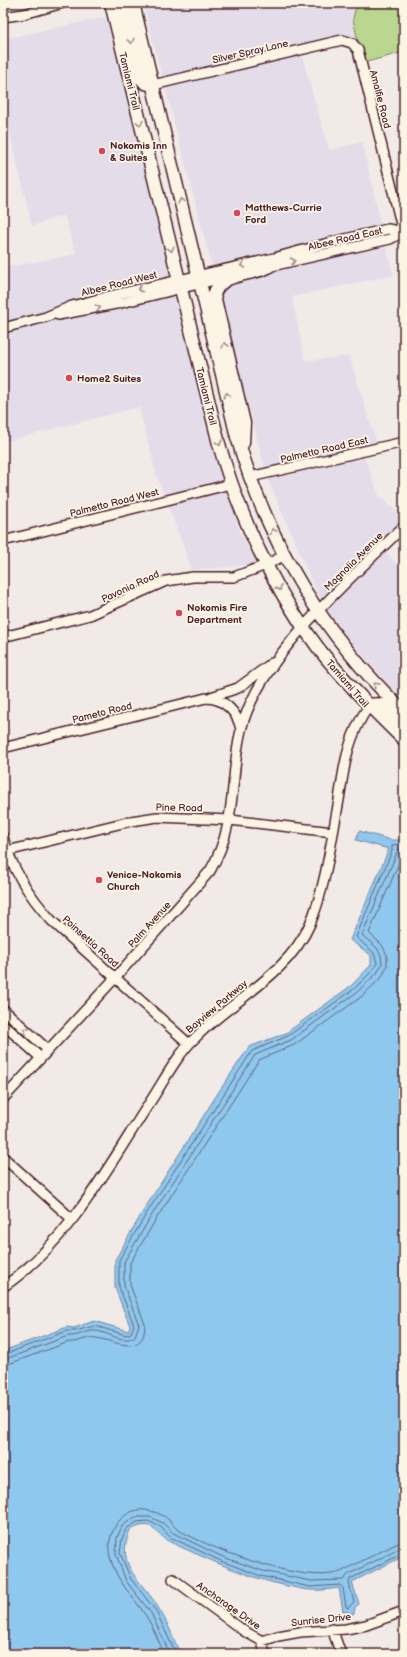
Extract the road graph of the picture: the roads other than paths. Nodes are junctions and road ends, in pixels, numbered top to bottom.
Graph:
1 (63, 3) edge
2 (111, 3) edge
3 (122, 3) edge
4 (133, 3) edge
5 (3, 17) edge
6 (352, 43) joint
7 (153, 85) junction
8 (403, 232) junction
9 (268, 267) junction
10 (200, 280) junction
11 (180, 284) junction
12 (3, 328) edge
13 (404, 442) edge
14 (242, 452) junction
15 (250, 477) junction
16 (231, 484) junction
17 (404, 526) edge
18 (3, 541) edge
19 (285, 555) junction
20 (266, 565) junction
21 (318, 612) junction
22 (303, 627) junction
23 (3, 637) edge
24 (276, 660) junction
25 (206, 698) junction
26 (369, 706) junction
27 (404, 712) edge
28 (404, 724) edge
29 (241, 730) junction
30 (404, 740) edge
31 (3, 748) edge
32 (230, 820) junction
33 (333, 832) junction
34 (3, 837) edge
35 (5, 852) edge
36 (115, 978) junction
37 (3, 1009) edge
38 (3, 1024) edge
39 (189, 1044) junction
40 (48, 1050) junction
41 (41, 1058) junction
42 (3, 1099) edge
43 (3, 1157) edge
44 (72, 1219) junction
45 (3, 1287) edge
46 (173, 1579) dead end
47 (404, 1611) edge
48 (332, 1629) junction
49 (262, 1642) junction
50 (265, 1654) edge
51 (341, 1654) edge

1 - 5 street
2 -> 11 main road, Tamiami Trail
3 -> 7 main road
4 - 7 main road, Tamiami Trail
6 - 7 street, Silver Spray Lane
6 - 8 street, Amalfie Road
10 -> 7 main road, Tamiami Trail
9 -> 8 street, Albee Road East
8 -> 10 street, Albee Road East
9 - 10 street, Albee Road East
14 -> 9 main road
10 - 11 street, Albee Road East
14 -> 10 main road, Tamiami Trail
11 - 12 street, Albee Road West
11 -> 16 main road, Tamiami Trail
13 - 15 street, Palmetto Road East
14 - 15 main road, Tamiami Trail
19 -> 15 main road, Tamiami Trail
16 - 18 street, Palmetto Road West
16 - 20 main road, Tamiami Trail
17 - 21 street, Magnolia Avenue
19 - 20 street, Pavonia Road
19 - 21 main road, Tamiami Trail
20 -> 22 main road, Tamiami Trail
20 - 23 street, Pavonia Road
21 - 22 street, Magnolia Avenue
27 -> 21 main road, Tamiami Trail
22 - 24 street, Palm Avenue
22 - 26 main road, Tamiami Trail
24 - 25 street, Pameto Road
24 - 29 street, Palm Avenue
25 - 29 street
25 - 31 street, Pameto Road
26 - 28 main road
26 - 30 main road, Tamiami Trail
26 - 33 street, Bayview Parkway
29 - 32 street, Palm Avenue
32 - 33 street, Pine Road
32 - 35 street, Pine Road
32 - 36 street, Palm Avenue
33 - 39 street, Bayview Parkway
34 - 35 street, Poinsettia Road
35 - 36 street, Poinsettia Road
36 - 39 street, Poinsettia Road
36 - 40 street, Palm Avenue
40 -> 37 street
38 - 41 street
39 - 44 street, Bayview Parkway
40 - 41 street, Palm Avenue
41 - 42 street, Palm Avenue
43 - 44 street
44 - 45 street, Bayview Parkway
46 - 49 street, Anchorage Drive
47 - 48 street, Sunrise Drive
48 - 49 street, Sunrise Drive
48 - 51 street
49 - 50 street, Anchorage Drive

